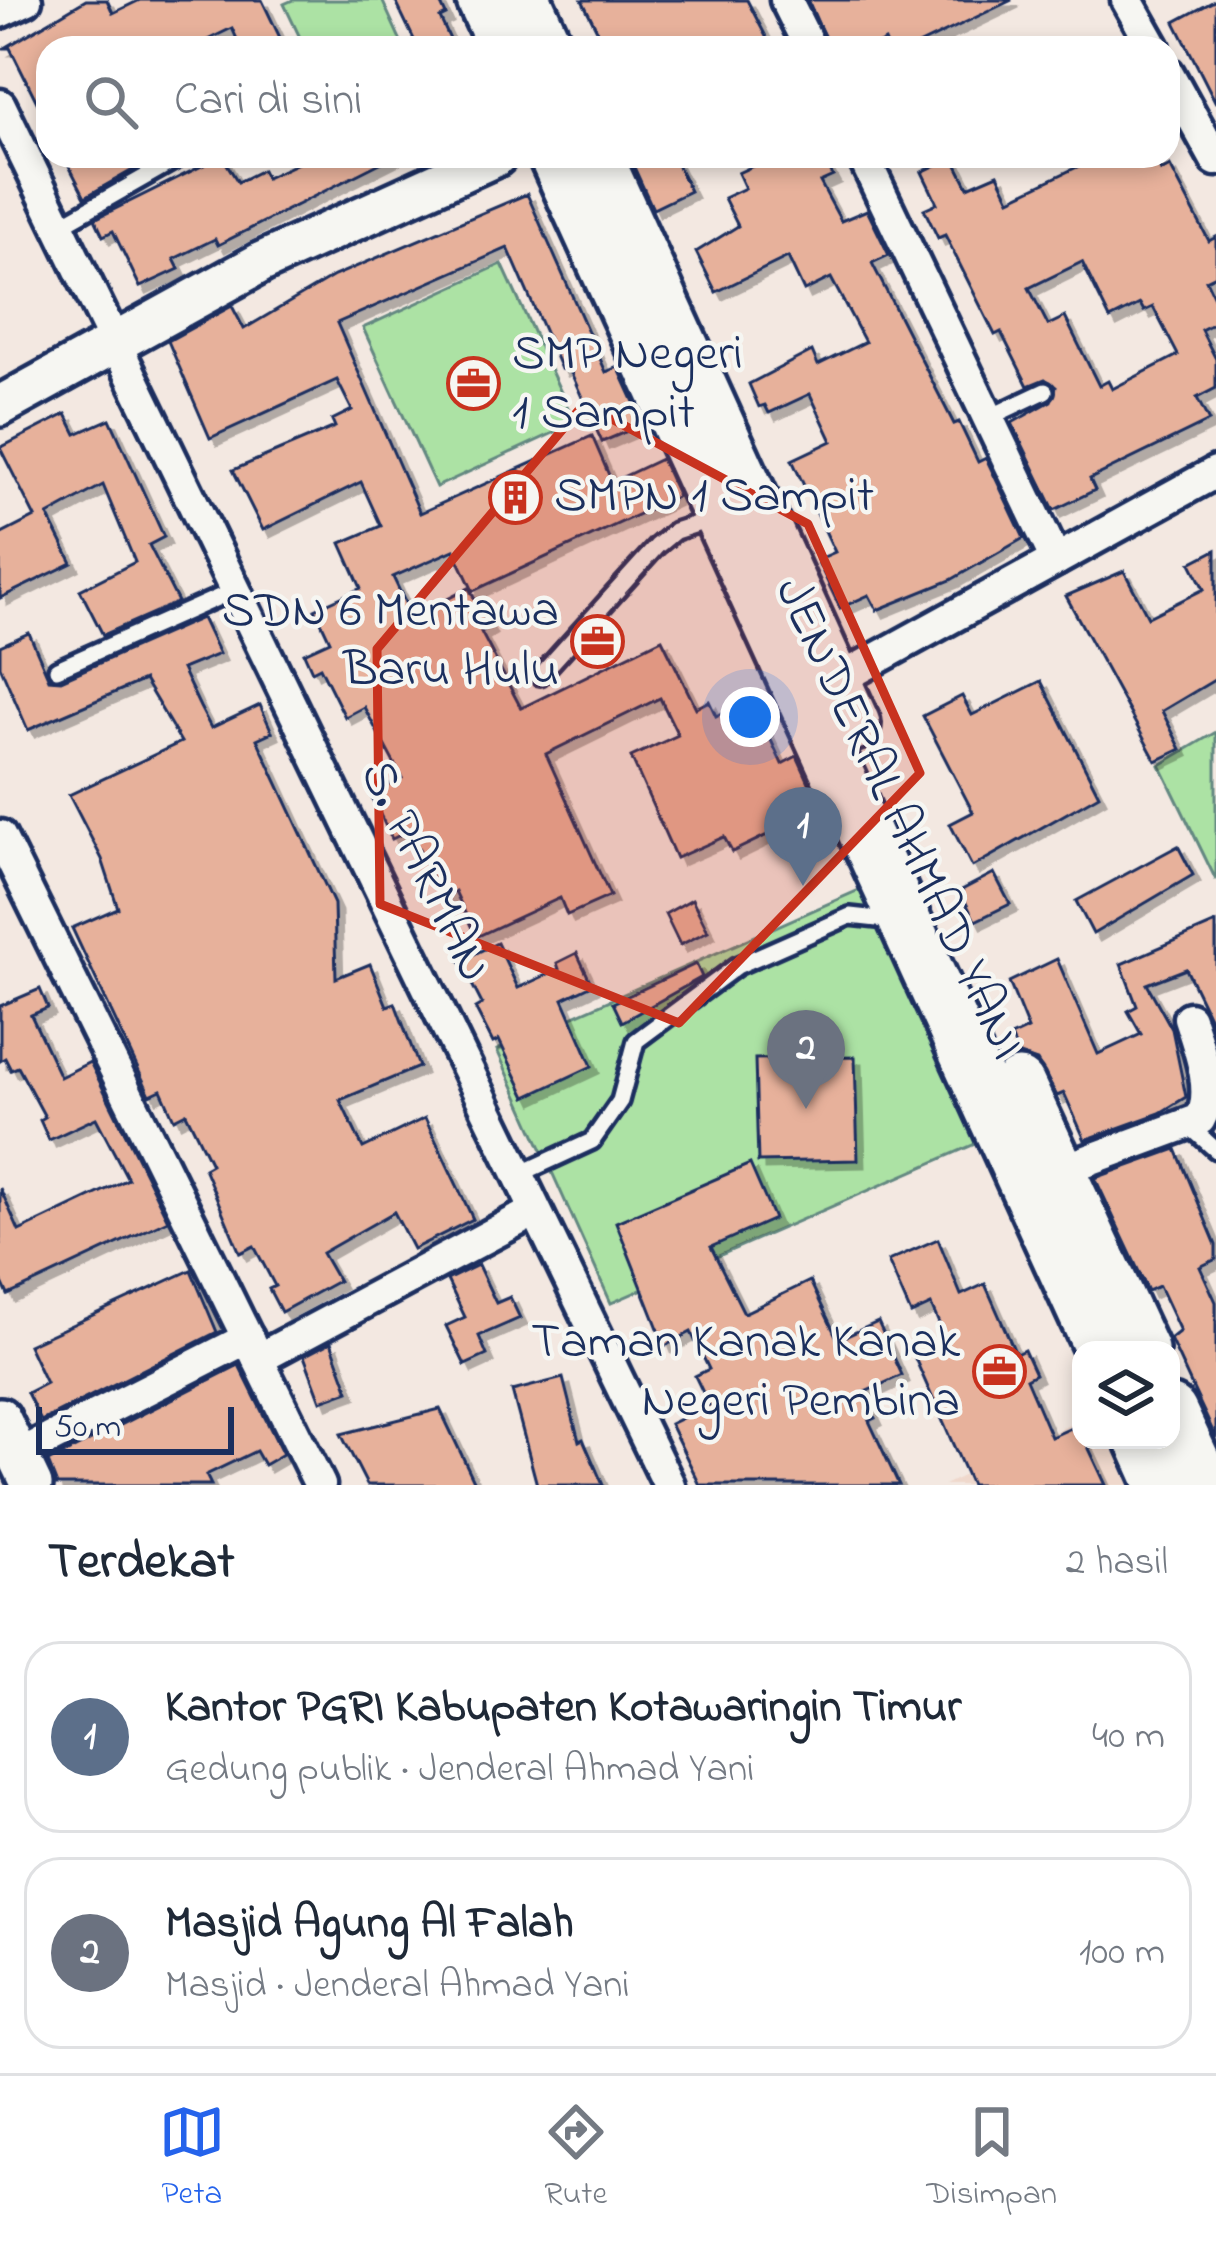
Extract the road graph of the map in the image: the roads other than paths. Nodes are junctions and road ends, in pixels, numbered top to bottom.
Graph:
1 (26, 0) edge
2 (483, 0) edge
3 (525, 0) edge
4 (786, 0) edge
5 (1127, 0) edge
6 (0, 12) edge
7 (500, 36) edge
8 (542, 36) edge
9 (804, 36) edge
10 (1147, 36) edge
11 (1180, 96) edge
12 (0, 105) edge
13 (1216, 160) edge
14 (161, 168) edge
15 (470, 168) edge
16 (560, 168) edge
17 (601, 168) edge
18 (869, 168) edge
19 (59, 226) junction
20 (117, 345) junction
21 (1046, 391) dead end
22 (0, 406) edge
23 (988, 418) junction
24 (1216, 472) edge
25 (719, 516) junction
26 (1056, 560) junction
27 (235, 590) junction
28 (57, 669) dead end
29 (540, 676) dead end
30 (819, 690) junction
31 (0, 836) edge
32 (907, 922) junction
33 (1189, 1018) dead end
34 (1186, 1123) junction
35 (1216, 1150) edge
36 (1059, 1171) junction
37 (518, 1175) junction
38 (535, 1211) junction
39 (1097, 1341) edge
40 (1138, 1341) edge
41 (253, 1348) junction
42 (0, 1418) edge
43 (1180, 1431) edge
44 (1146, 1449) edge
45 (25, 1470) edge
46 (320, 1485) edge
47 (669, 1485) edge
48 (1162, 1485) edge
49 (1205, 1485) edge

1 - 6 street
2 - 7 highway
3 - 8 highway
4 - 9 street
5 - 10 street
11 - 13 street
12 - 19 street, S. PARMAN
14 - 19 lane
15 - 20 street
16 - 25 highway, JENDERAL AHMAD YANI
17 - 30 highway, JENDERAL AHMAD YANI
18 - 23 street
19 - 20 street, S. PARMAN
20 - 22 street
20 - 27 street, S. PARMAN
21 - 23 lane
23 - 26 street
24 - 26 street
25 - 29 lane
25 - 30 highway, JENDERAL AHMAD YANI
26 - 30 street
27 - 28 lane
27 - 37 street, S. PARMAN
30 - 32 highway, JENDERAL AHMAD YANI
30 - 36 highway, JENDERAL AHMAD YANI
31 - 41 street
32 - 37 lane
32 - 39 highway, JENDERAL AHMAD YANI
33 - 34 street
34 - 35 lane
34 - 36 street
36 - 40 highway, JENDERAL AHMAD YANI
37 - 38 street, S. PARMAN
38 - 41 street
38 - 47 street, S. PARMAN
41 - 45 street
41 - 46 street
42 - 45 street
43 - 49 highway
44 - 48 highway

